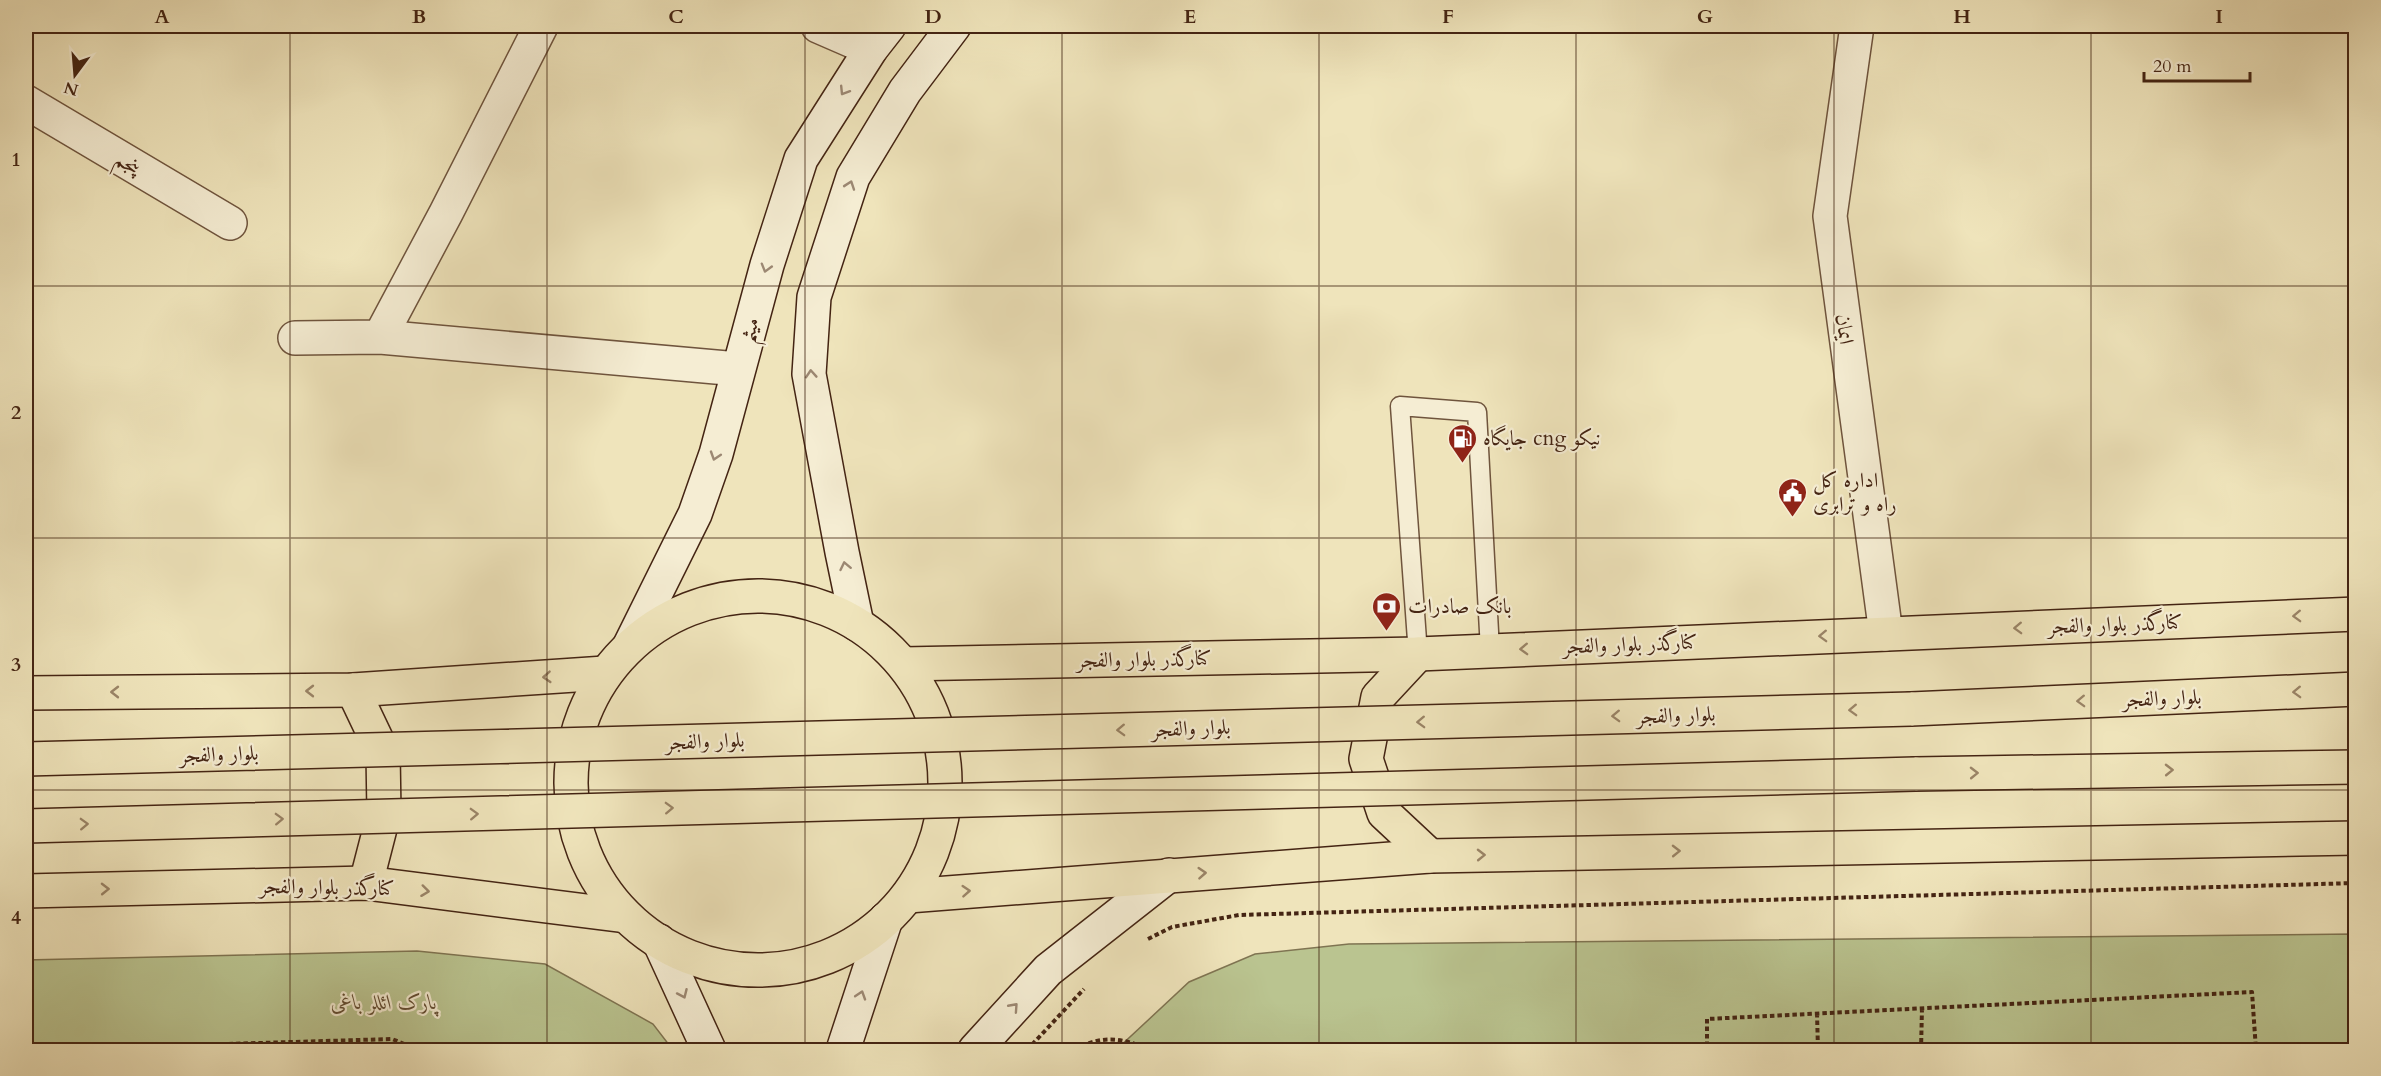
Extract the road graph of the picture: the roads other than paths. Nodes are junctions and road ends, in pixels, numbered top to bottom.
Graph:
1 (541, 26) edge
2 (818, 26) edge
3 (954, 26) edge
4 (1857, 26) edge
5 (880, 37) edge
6 (26, 102) edge
7 (230, 224) dead end
8 (380, 337) junction
9 (295, 338) dead end
10 (738, 369) junction
11 (2355, 614) edge
12 (857, 624) junction
13 (1886, 634) junction
14 (630, 645) junction
15 (1490, 650) junction
16 (1418, 654) junction
17 (903, 664) junction
18 (605, 673) junction
19 (2355, 689) edge
20 (353, 690) junction
21 (26, 693) edge
22 (26, 759) edge
23 (2355, 767) edge
24 (26, 826) edge
25 (2355, 838) edge
26 (1430, 856) junction
27 (1169, 875) junction
28 (366, 884) junction
29 (26, 891) edge
30 (908, 896) junction
31 (626, 916) junction
32 (886, 920) junction
33 (659, 941) junction
34 (709, 1050) edge
35 (843, 1050) edge
36 (975, 1050) edge

1 - 8 main road
2 - 5 main road
12 -> 3 main road
4 - 13 main road, ایمان
5 -> 10 main road, میثم
6 - 7 main road, پنجم
8 - 9 main road
8 - 10 main road
10 -> 14 main road, میثم
11 -> 13 main road, کنارگذر بلوار والفجر
12 - 14 main road
12 - 17 main road
13 -> 15 main road, کنارگذر بلوار والفجر
14 - 18 main road
15 - 16 main road, کنارگذر بلوار والفجر
15 - 16 lane
16 - 17 main road, کنارگذر بلوار والفجر
16 - 26 main road
17 - 30 main road
18 -> 20 main road
18 - 31 main road
19 -> 22 main road, بلوار والفجر, bridge
20 -> 21 main road
20 - 28 main road
24 -> 23 main road, bridge
26 -> 25 main road
27 -> 26 main road
30 -> 27 main road
36 -> 27 main road
29 -> 28 main road, کنارگذر بلوار والفجر
28 -> 31 main road, کنارگذر بلوار والفجر
30 - 32 main road
31 - 33 main road
32 - 33 main road
35 -> 32 main road
33 -> 34 main road

